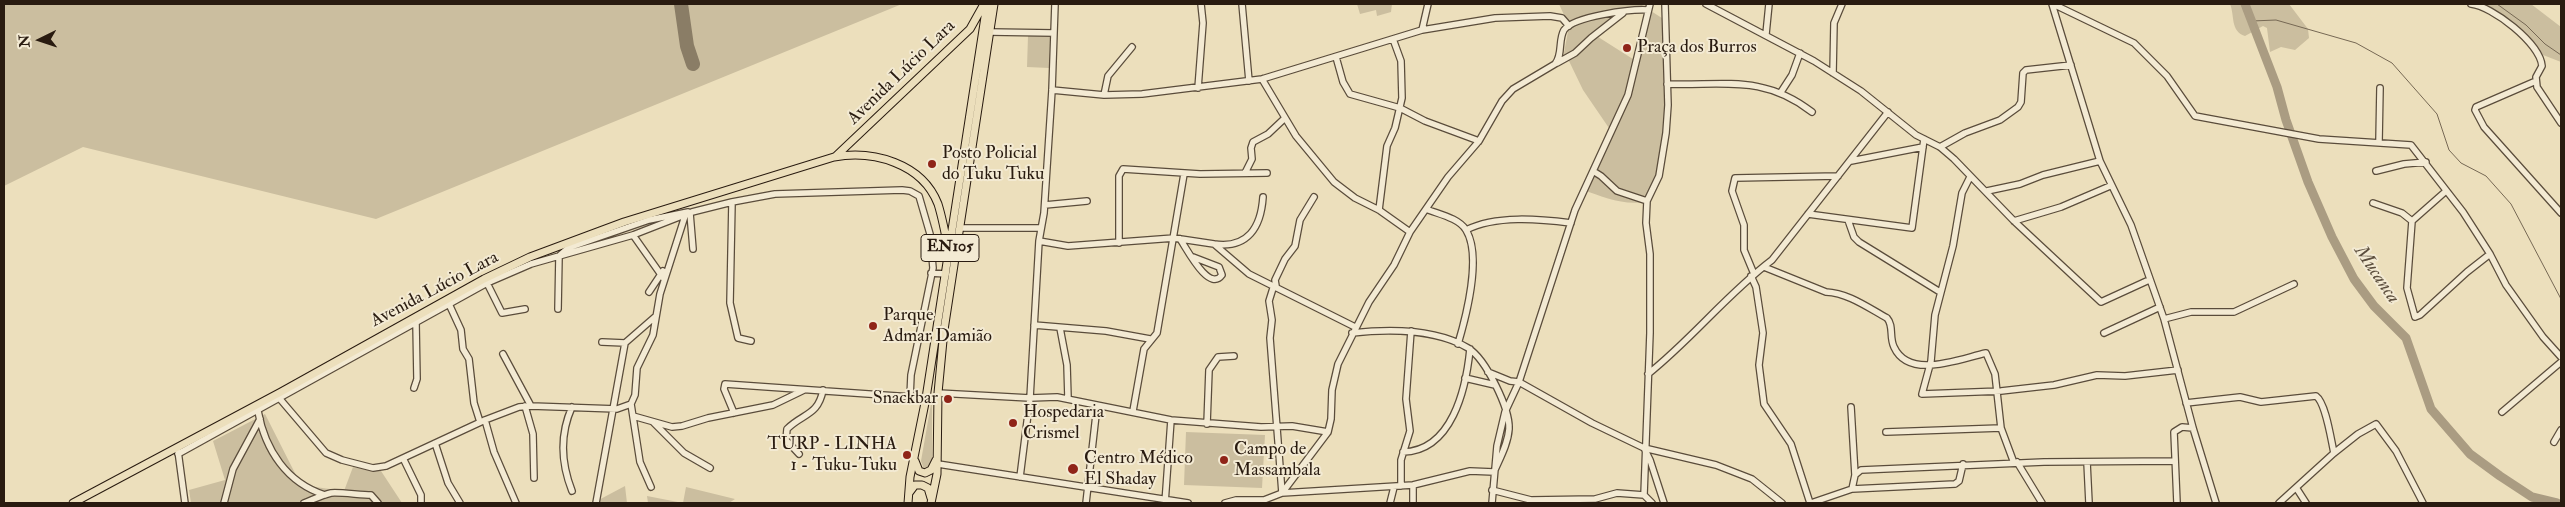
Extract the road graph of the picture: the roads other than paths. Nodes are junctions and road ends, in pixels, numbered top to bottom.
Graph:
1 (986, 4) edge
2 (994, 4) edge
3 (1055, 4) edge
4 (1201, 4) edge
5 (1242, 4) edge
6 (1428, 4) edge
7 (1664, 4) edge
8 (1706, 4) edge
9 (1769, 4) edge
10 (1842, 4) edge
11 (2053, 4) edge
12 (2471, 4) edge
13 (1649, 7) edge
14 (1625, 11) junction
15 (1570, 26) junction
16 (1422, 30) junction
17 (990, 32) junction
18 (1054, 33) junction
19 (1766, 34) junction
20 (1393, 39) junction
21 (1132, 47) dead end
22 (1800, 53) junction
23 (1336, 57) junction
24 (1555, 64) junction
25 (2071, 64) junction
26 (1833, 73) junction
27 (1262, 79) junction
28 (1249, 80) junction
29 (2536, 81) junction
30 (1667, 84) junction
31 (1198, 88) junction
32 (2380, 88) dead end
33 (1052, 90) junction
34 (1782, 92) junction
35 (1104, 95) junction
36 (1400, 108) junction
37 (1812, 112) dead end
38 (1888, 112) junction
39 (1286, 118) junction
40 (2561, 123) edge
41 (1924, 139) junction
42 (1479, 141) junction
43 (2379, 141) junction
44 (1923, 147) junction
45 (1940, 147) junction
46 (834, 157) junction
47 (1851, 161) junction
48 (2100, 161) junction
49 (2426, 162) junction
50 (1592, 171) junction
51 (2376, 171) dead end
52 (1245, 173) junction
53 (1267, 173) dead end
54 (1184, 174) junction
55 (1838, 176) junction
56 (1970, 177) junction
57 (2110, 186) junction
58 (1987, 191) junction
59 (2446, 191) junction
60 (1263, 197) dead end
61 (1314, 197) dead end
62 (1087, 201) dead end
63 (1647, 201) junction
64 (732, 202) junction
65 (2373, 203) dead end
66 (1045, 205) junction
67 (1426, 209) junction
68 (1379, 210) junction
69 (2561, 213) edge
70 (689, 214) junction
71 (1808, 214) junction
72 (1848, 220) junction
73 (2014, 221) junction
74 (2412, 221) junction
75 (1571, 223) junction
76 (960, 228) junction
77 (1040, 228) junction
78 (1466, 230) junction
79 (1410, 232) junction
80 (633, 234) junction
81 (1177, 239) junction
82 (1039, 241) junction
83 (1119, 242) junction
84 (1214, 244) junction
85 (693, 249) dead end
86 (949, 254) junction
87 (2490, 254) junction
88 (559, 256) junction
89 (1192, 257) junction
90 (1764, 267) junction
91 (931, 273) junction
92 (946, 274) junction
93 (1753, 275) junction
94 (662, 276) junction
95 (2149, 280) junction
96 (487, 283) junction
97 (2294, 284) dead end
98 (1275, 286) junction
99 (649, 292) dead end
100 (1940, 292) junction
101 (449, 304) junction
102 (2160, 307) junction
103 (525, 309) dead end
104 (558, 309) dead end
105 (656, 316) junction
106 (2164, 319) junction
107 (416, 323) junction
108 (1034, 325) junction
109 (1060, 328) junction
110 (1354, 330) junction
111 (1411, 332) junction
112 (2104, 333) dead end
113 (1150, 339) junction
114 (751, 341) dead end
115 (602, 342) dead end
116 (625, 343) junction
117 (1458, 344) junction
118 (1470, 349) junction
119 (503, 354) dead end
120 (1234, 356) dead end
121 (1476, 356) junction
122 (2561, 357) edge
123 (2561, 362) edge
124 (1468, 364) junction
125 (1930, 365) junction
126 (2178, 370) junction
127 (1488, 372) junction
128 (1648, 374) junction
129 (1465, 378) junction
130 (1519, 382) junction
131 (1495, 384) junction
132 (414, 388) dead end
133 (806, 389) junction
134 (823, 390) junction
135 (1997, 391) junction
136 (938, 393) junction
137 (910, 397) junction
138 (926, 398) junction
139 (1030, 398) junction
140 (1068, 398) junction
141 (280, 399) junction
142 (2186, 403) junction
143 (632, 404) junction
144 (528, 406) junction
145 (1097, 406) junction
146 (572, 407) junction
147 (1851, 407) dead end
148 (613, 409) junction
149 (258, 411) junction
150 (1133, 411) junction
151 (1505, 412) junction
152 (2502, 412) dead end
153 (734, 413) junction
154 (633, 416) junction
155 (260, 419) junction
156 (1171, 420) junction
157 (482, 421) junction
158 (653, 422) junction
159 (1206, 424) junction
160 (1277, 428) junction
161 (2001, 428) junction
162 (2193, 428) junction
163 (2561, 430) edge
164 (1328, 432) junction
165 (1886, 432) dead end
166 (2554, 442) dead end
167 (435, 444) junction
168 (1644, 448) junction
169 (178, 451) junction
170 (1403, 452) junction
171 (2334, 453) junction
172 (799, 454) dead end
173 (914, 455) junction
174 (938, 455) junction
175 (403, 458) junction
176 (2175, 461) junction
177 (2086, 462) junction
178 (2016, 463) junction
179 (938, 464) junction
180 (1963, 464) junction
181 (710, 468) dead end
182 (1494, 472) junction
183 (1855, 475) junction
184 (1020, 477) junction
185 (534, 478) dead end
186 (1413, 485) junction
187 (651, 487) dead end
188 (1397, 487) junction
189 (1088, 488) junction
190 (1852, 489) junction
191 (2297, 489) junction
192 (1492, 490) junction
193 (572, 492) dead end
194 (1282, 493) junction
195 (325, 495) junction
196 (1644, 495) junction
197 (908, 500) edge
198 (1165, 501) edge
199 (73, 503) edge
200 (184, 503) edge
201 (224, 503) edge
202 (304, 503) edge
203 (378, 503) edge
204 (421, 503) edge
205 (460, 503) edge
206 (516, 503) edge
207 (596, 503) edge
208 (931, 503) edge
209 (1086, 503) edge
210 (1188, 503) edge
211 (1225, 503) edge
212 (1390, 503) edge
213 (1412, 503) edge
214 (1492, 503) edge
215 (1652, 503) edge
216 (1664, 503) edge
217 (1782, 503) edge
218 (1811, 503) edge
219 (2042, 503) edge
220 (2089, 503) edge
221 (2177, 503) edge
222 (2216, 503) edge
223 (2279, 503) edge
224 (2306, 503) edge
225 (2424, 503) edge

1 - 46 main road, Avenida Lúcio Lara
1 - 86 main road, EN105
2 - 17 main road, EN105
3 - 18 street
4 - 31 street
5 - 28 street
6 - 16 street
7 - 30 street
8 - 19 street
9 - 19 street
10 - 26 street
11 - 25 street
11 - 43 street
12 - 29 street
13 - 14 street
13 - 50 street
14 - 15 street
14 - 24 street
15 - 16 street
15 - 24 street
16 - 20 street
17 - 18 street
17 - 76 main road, EN105
18 - 33 street
19 - 22 street
20 - 23 street
20 - 36 street
21 - 35 street
22 - 26 street
22 - 34 street
23 - 27 street
23 - 36 street
24 - 42 street
25 - 45 street
25 - 48 street
26 - 38 street
27 - 28 street
27 - 39 street
28 - 31 street
29 - 40 street
29 - 69 street
30 - 34 street
30 - 63 street
31 - 35 street
32 - 43 street
33 - 35 street
33 - 66 street
34 - 37 street
36 - 42 street
36 - 68 street
38 - 41 street
38 - 47 street
39 - 52 street
39 - 68 street
41 - 44 street
41 - 45 street
42 - 67 street
43 - 49 street
44 - 47 street
44 - 72 street
45 - 56 street
46 - 86 main road, Avenida Lúcio Lara
46 - 169 main road, Avenida Lúcio Lara
47 - 55 street
48 - 57 street
48 - 58 street
49 - 51 street
49 - 59 street
50 - 63 street
50 - 75 street
52 - 53 street
52 - 54 street
54 - 81 street
54 - 83 street
55 - 71 street
55 - 93 street
56 - 58 street
56 - 100 street
57 - 73 street
57 - 95 street
58 - 73 street
59 - 74 street
59 - 87 street
60 - 84 street
61 - 98 street
62 - 66 street
63 - 128 street
64 - 70 street
64 - 91 street
64 - 114 street
65 - 74 street
66 - 77 street
67 - 78 street
67 - 79 street
68 - 79 street
70 - 80 street
70 - 85 street
70 - 88 street
70 - 94 street
71 - 72 street
71 - 90 street
72 - 100 street
73 - 95 street
74 - 87 street
75 - 78 street
75 - 130 street
76 - 77 street
76 - 136 main road, EN105
77 - 82 street
78 - 117 street
79 - 110 street
80 - 88 street
80 - 94 street
81 - 83 street
81 - 84 street
81 - 89 street
81 - 113 street
82 - 83 street
82 - 108 street
84 - 98 street
86 - 92 main road, EN105
87 - 122 street
88 - 96 street
88 - 104 street
89 - 89 street
90 - 93 street
90 - 125 street
91 - 92 street
91 - 137 street
92 - 138 main road, EN105
93 - 128 street
93 - 218 street
94 - 99 street
94 - 105 street
95 - 102 street
96 - 101 street
96 - 103 street
97 - 106 street
98 - 110 street
98 - 160 street
100 - 125 street
101 - 107 street
101 - 157 street
102 - 106 street
102 - 112 street
105 - 116 street
105 - 143 street
106 - 126 street
107 - 132 street
107 - 141 street
108 - 109 street
108 - 139 street
109 - 113 street
109 - 140 street
110 - 111 street
110 - 164 street
111 - 117 street
111 - 170 street
113 - 150 street
115 - 116 street
116 - 148 street
117 - 118 street
118 - 121 street
118 - 124 street
119 - 144 street
120 - 159 street
121 - 124 street
121 - 127 street
123 - 152 street
124 - 129 street
125 - 135 street
125 - 135 street
126 - 135 street
126 - 142 street
127 - 130 street
127 - 131 street
128 - 168 street
129 - 131 street
129 - 170 street
130 - 151 street
130 - 168 street
131 - 151 street
133 - 134 street
133 - 153 street
133 - 153 street
134 - 137 street
134 - 172 street
135 - 161 street
136 - 139 street
136 - 174 main road, EN105
137 - 138 street
138 - 173 main road, EN105
139 - 140 street
139 - 184 street
140 - 145 street
141 - 149 street
141 - 175 street
142 - 162 street
142 - 171 street
143 - 148 street
143 - 154 street
144 - 146 street
144 - 157 street
144 - 185 street
145 - 150 street
145 - 189 street
146 - 148 street
146 - 193 street
147 - 183 street
148 - 207 street
149 - 155 street
149 - 169 street
150 - 156 street
151 - 182 street
153 - 158 street
154 - 158 street
154 - 187 street
155 - 195 street
155 - 201 street
156 - 159 street
156 - 198 street
157 - 167 street
157 - 206 street
158 - 181 street
159 - 160 street
160 - 164 street
160 - 194 street
161 - 165 street
161 - 178 street
162 - 176 street
162 - 222 street
163 - 166 street
164 - 194 street
167 - 175 street
167 - 205 street
168 - 196 street
168 - 216 street
168 - 217 street
169 - 199 main road, Avenida Lúcio Lara
169 - 200 street
170 - 188 street
171 - 191 street
171 - 225 street
173 - 174 main road
173 - 197 main road, EN105
174 - 179 main road, EN105
175 - 204 street
176 - 177 street
176 - 221 street
177 - 178 street
177 - 220 street
178 - 180 street
178 - 219 street
179 - 184 street
179 - 208 main road, EN105
180 - 183 street
180 - 190 street
182 - 186 street
182 - 192 street
183 - 190 street
184 - 189 street
186 - 188 street
186 - 213 street
188 - 194 street
188 - 212 street
189 - 198 street
189 - 209 street
190 - 218 street
191 - 223 street
191 - 224 street
192 - 196 street
192 - 214 street
194 - 211 street
195 - 202 street
195 - 203 street
196 - 215 street
197 - 208 main road
198 - 210 street

